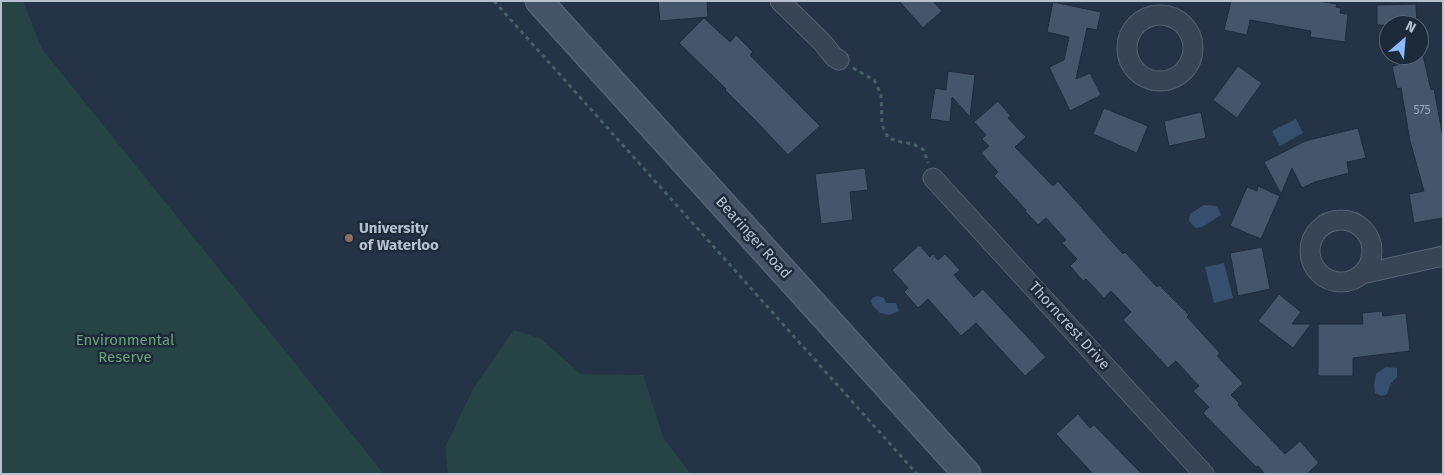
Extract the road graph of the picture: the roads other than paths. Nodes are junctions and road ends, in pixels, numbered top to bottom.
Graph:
1 (539, 1) edge
2 (780, 1) edge
3 (839, 60) road end
4 (933, 178) road end
5 (1443, 256) edge
6 (1362, 274) dead end
7 (967, 474) edge
8 (1204, 474) edge

1 - 7 street, Bearinger Road
2 - 3 street
4 - 8 street, Thorncrest Drive
5 - 6 street

